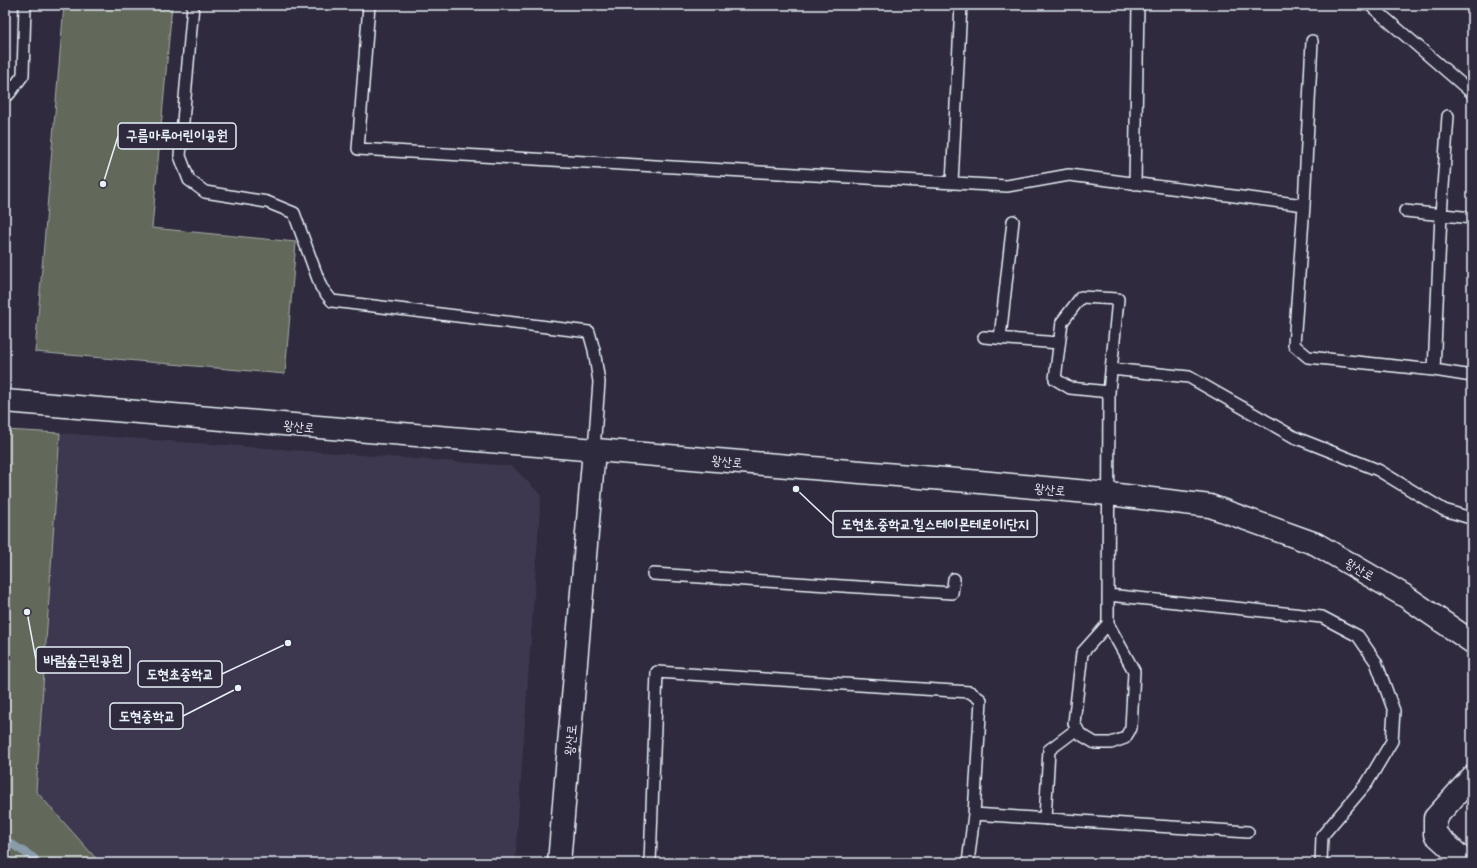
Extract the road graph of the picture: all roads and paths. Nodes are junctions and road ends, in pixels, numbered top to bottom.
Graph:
1 (25, 5) edge
2 (193, 5) edge
3 (370, 5) edge
4 (961, 5) edge
5 (1138, 5) edge
6 (1370, 5) edge
7 (1312, 41) dead end
8 (1472, 93) edge
9 (5, 95) edge
10 (1448, 116) dead end
11 (952, 183) junction
12 (1135, 184) junction
13 (1304, 205) junction
14 (1405, 211) dead end
15 (1441, 215) junction
16 (1472, 218) edge
17 (1013, 221) dead end
18 (984, 337) dead end
19 (1000, 338) junction
20 (1059, 343) junction
21 (1111, 369) junction
22 (1434, 370) junction
23 (1472, 376) edge
24 (1109, 392) junction
25 (5, 401) edge
26 (594, 450) junction
27 (1109, 494) junction
28 (1472, 516) edge
29 (653, 574) dead end
30 (954, 579) dead end
31 (1108, 595) junction
32 (1108, 624) junction
33 (1472, 642) edge
34 (1077, 729) junction
35 (1472, 776) edge
36 (974, 814) junction
37 (1045, 819) junction
38 (1248, 832) dead end
39 (559, 863) edge
40 (650, 863) edge
41 (968, 863) edge
42 (1321, 863) edge
43 (1466, 863) edge

1 - 9 lane
2 - 26 lane
3 - 11 lane
4 - 11 lane
5 - 12 lane
6 - 8 lane
7 - 13 lane
10 - 15 lane
11 - 12 lane
12 - 13 lane
13 - 22 lane
14 - 15 lane
15 - 16 lane
15 - 22 lane
17 - 19 lane
18 - 19 lane
19 - 20 lane
20 - 21 lane
20 - 24 lane
21 - 24 lane
21 - 28 lane
22 - 23 lane
24 - 27 lane
25 - 26 street, 왕산로
26 - 27 street, 왕산로
26 - 39 street, 왕산로
27 - 31 lane
27 - 33 street, 왕산로
29 - 30 lane
31 - 32 lane
31 - 42 lane
32 - 34 lane
32 - 34 lane
34 - 37 lane
35 - 43 street
36 - 37 lane
36 - 40 lane
36 - 41 lane
37 - 38 lane

